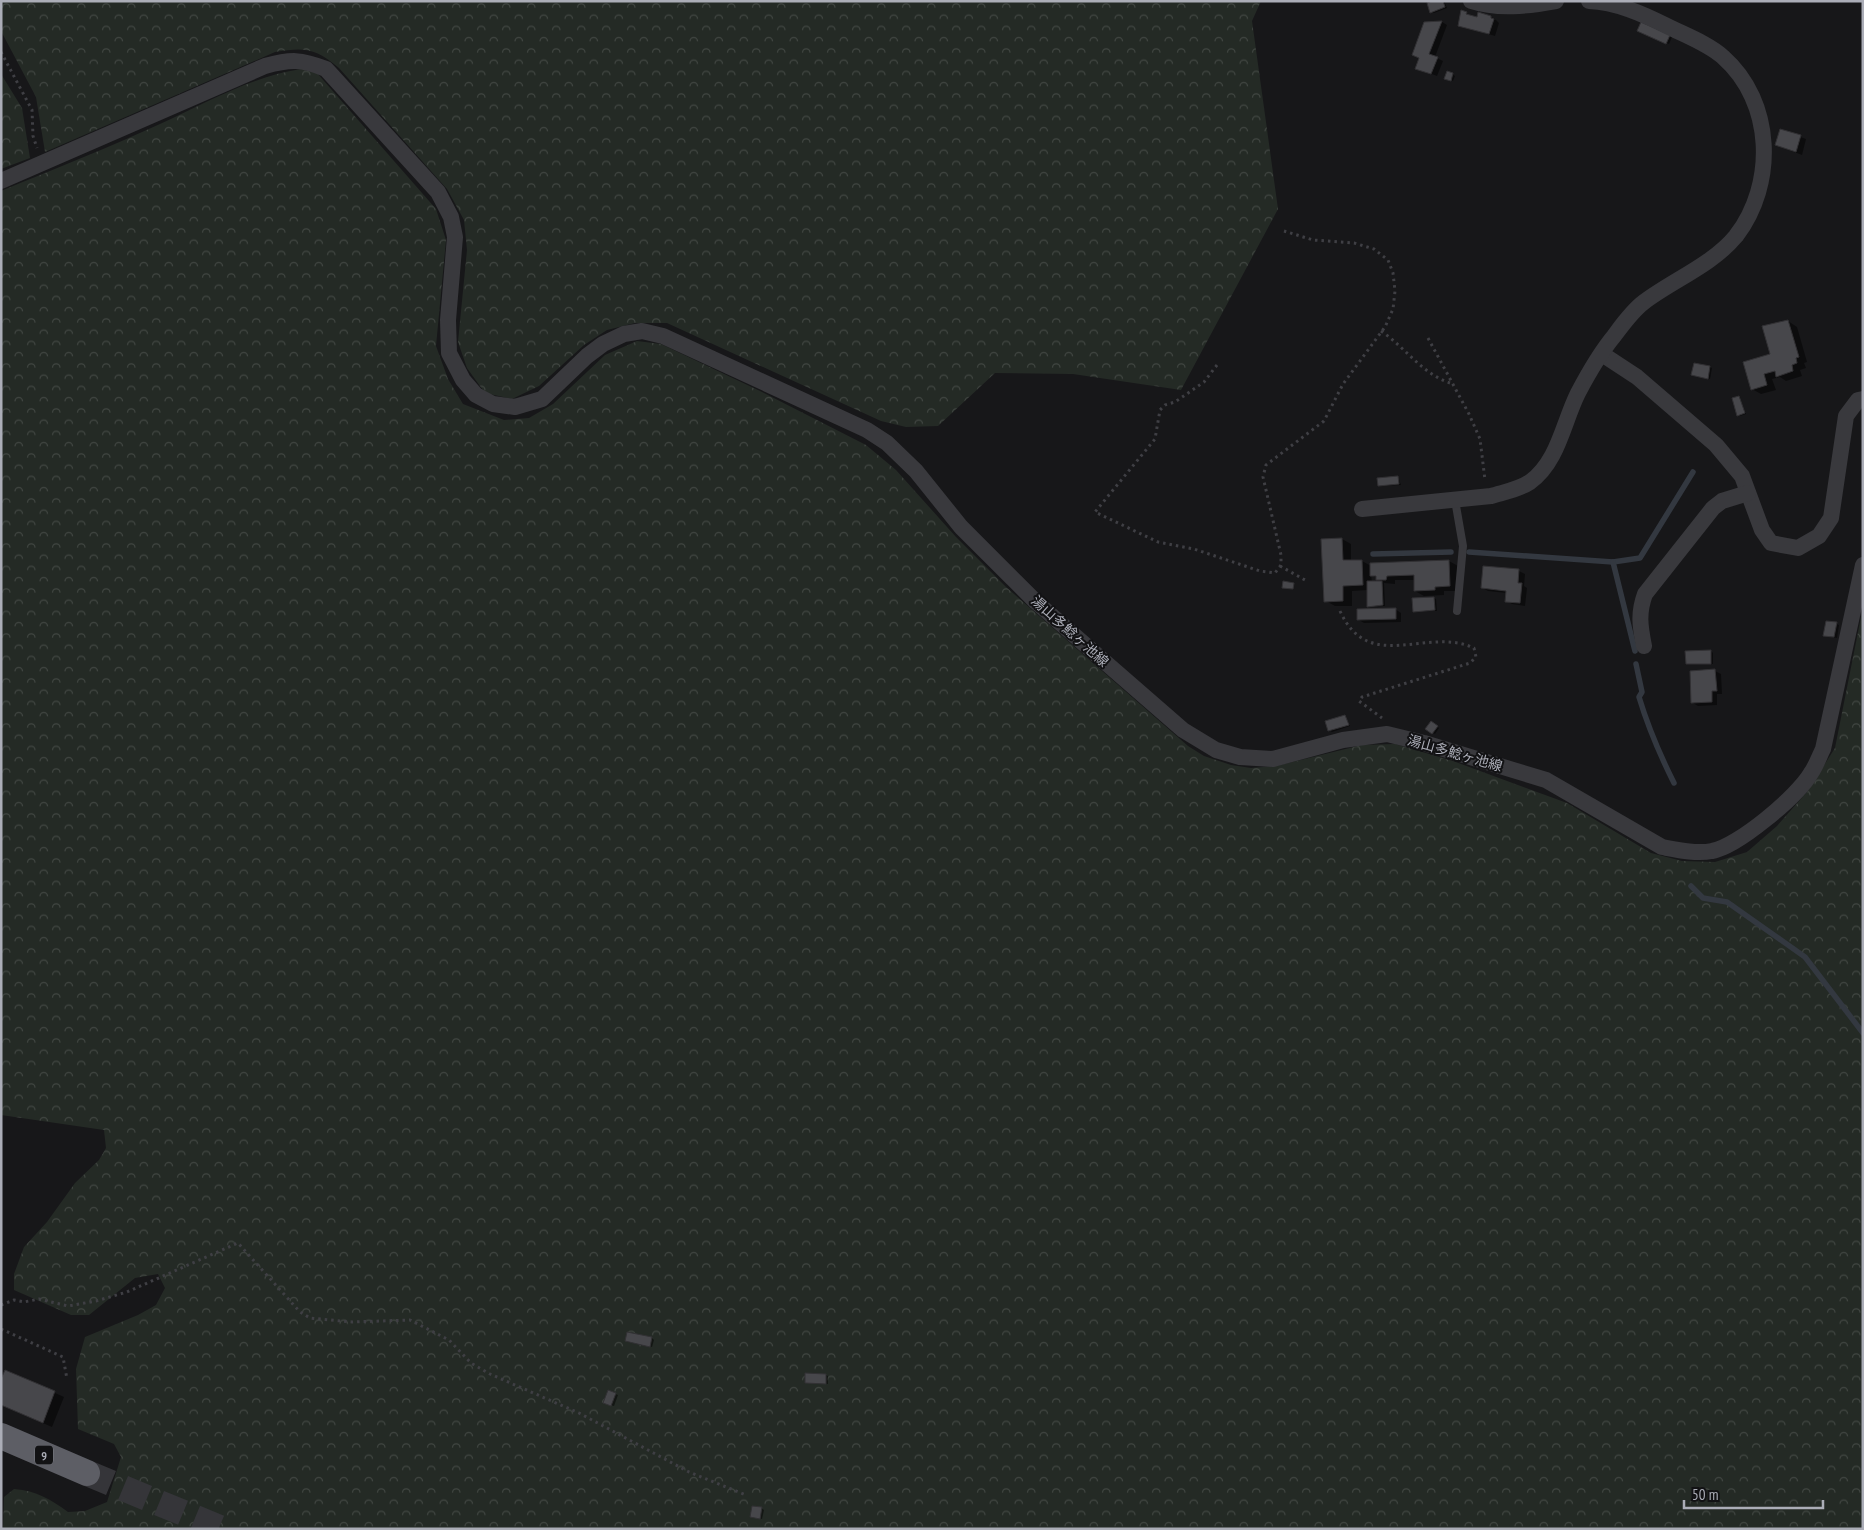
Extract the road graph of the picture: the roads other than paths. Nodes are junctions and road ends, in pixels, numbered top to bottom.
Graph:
1 (1471, 1) edge
2 (1556, 1) edge
3 (1589, 1) edge
4 (1, 181) edge
5 (1602, 354) junction
6 (1863, 399) edge
7 (1748, 493) junction
8 (1455, 500) junction
9 (1362, 509) dead end
10 (1863, 565) edge
11 (1457, 612) dead end
12 (1644, 646) dead end
13 (1, 1436) edge
14 (87, 1473) tunnel mouth

1 - 2 street
3 - 5 street
4 - 10 street, 湯山多鯰ヶ池線
5 - 7 street
5 - 8 street
6 - 7 street
7 - 12 street
8 - 9 street
8 - 11 lane
13 - 14 highway, 9

